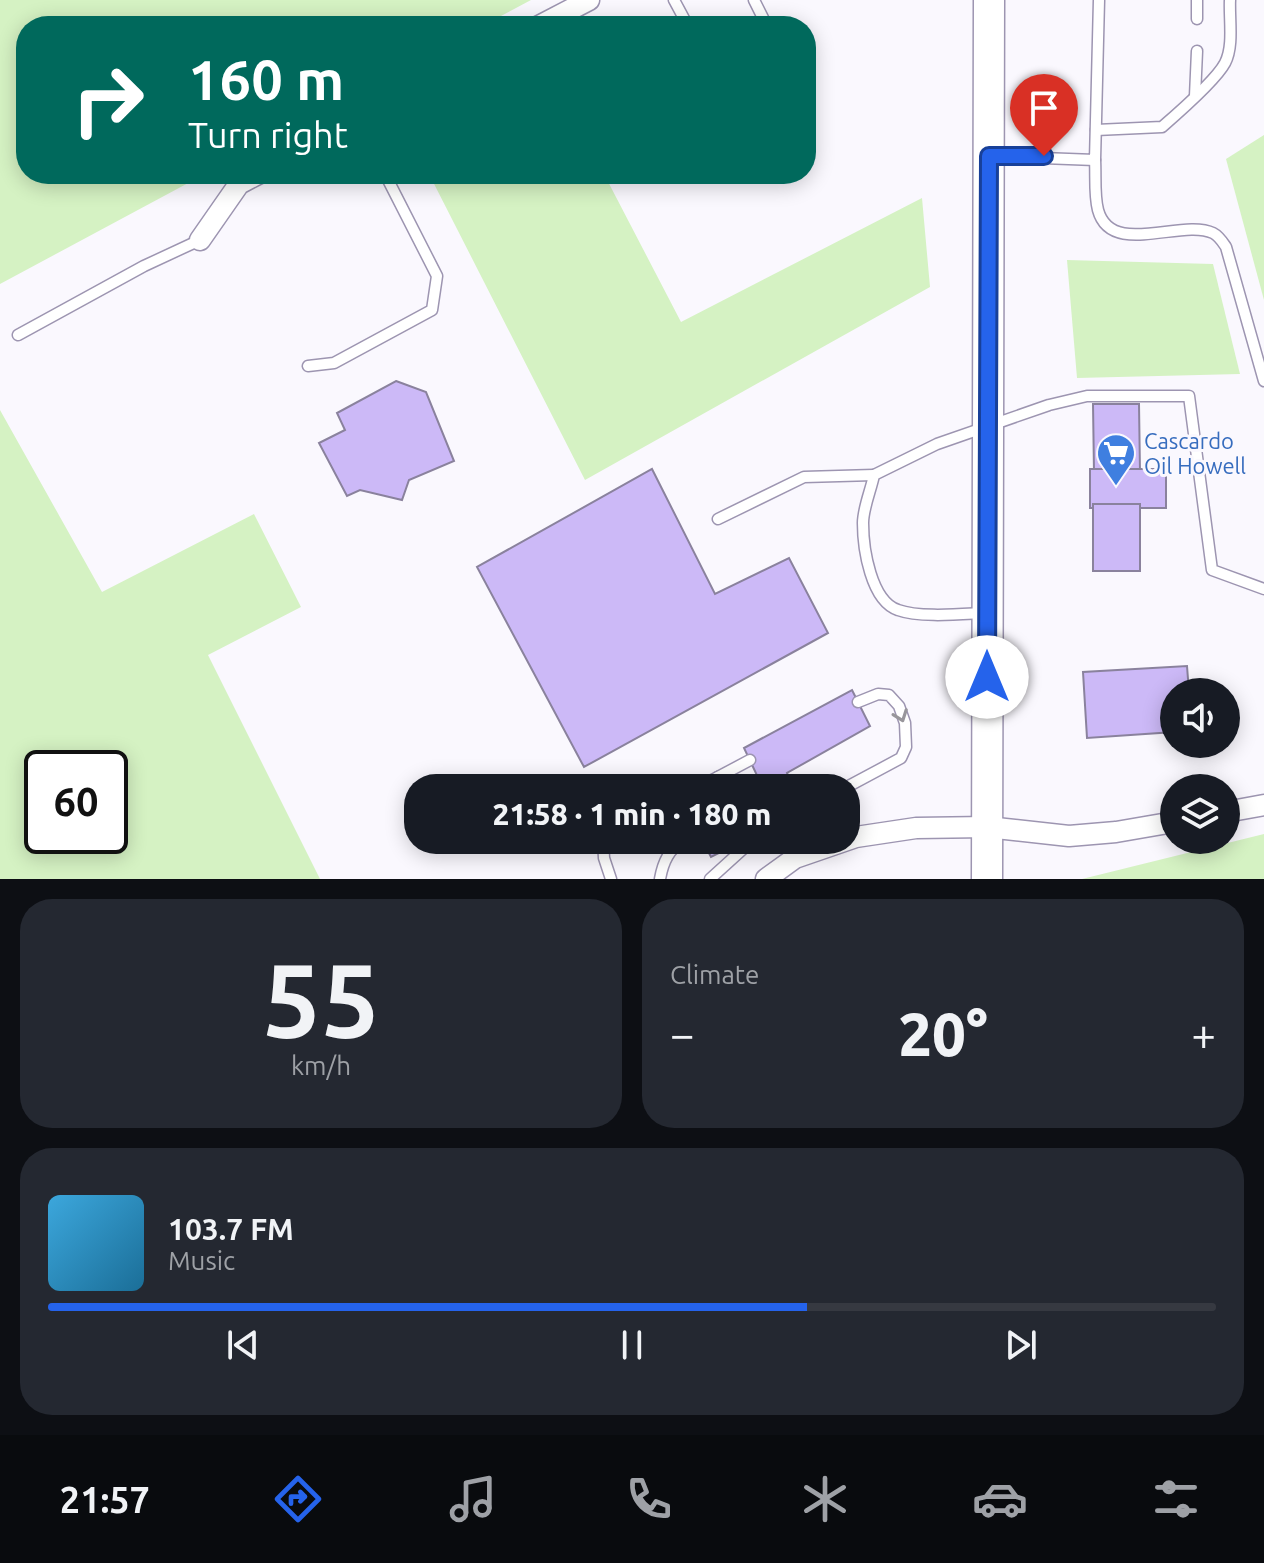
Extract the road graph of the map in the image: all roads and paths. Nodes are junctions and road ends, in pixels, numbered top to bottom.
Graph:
1 (589, 0) edge
2 (989, 0) edge
3 (1099, 0) edge
4 (1197, 0) edge
5 (1230, 0) edge
6 (558, 16) edge
7 (1197, 19) dead end
8 (1197, 51) dead end
9 (1195, 96) junction
10 (1096, 130) junction
11 (989, 156) junction
12 (1095, 160) junction
13 (239, 184) edge
14 (390, 184) edge
15 (200, 240) joint
16 (18, 335) dead end
17 (308, 366) dead end
18 (1264, 381) edge
19 (988, 426) junction
20 (874, 475) junction
21 (718, 519) dead end
22 (1264, 589) edge
23 (987, 613) junction
24 (858, 702) dead end
25 (750, 760) dead end
26 (724, 774) edge
27 (860, 780) edge
28 (1264, 805) edge
29 (1240, 809) edge
30 (1160, 824) edge
31 (987, 827) junction
32 (860, 836) edge
33 (604, 854) edge
34 (669, 854) edge
35 (736, 854) edge
36 (786, 854) edge
37 (611, 879) edge
38 (660, 879) edge
39 (710, 879) edge
40 (766, 879) edge
41 (987, 879) edge

1 - 6 street
2 - 11 main road
3 - 10 lane
4 - 7 lane
5 - 9 lane
8 - 9 lane
9 - 10 lane
10 - 12 lane
11 - 12 lane
11 - 19 main road
12 - 18 lane
13 - 15 street
14 - 17 lane
15 - 16 lane
19 - 20 lane
19 - 22 lane
19 - 23 main road
20 - 21 lane
20 - 23 lane
23 - 31 main road
24 -> 27 lane
25 - 26 lane
28 - 29 street
30 - 31 street
31 - 32 street
31 - 41 main road
33 - 37 lane
34 - 38 lane
35 - 39 lane
36 - 40 street

